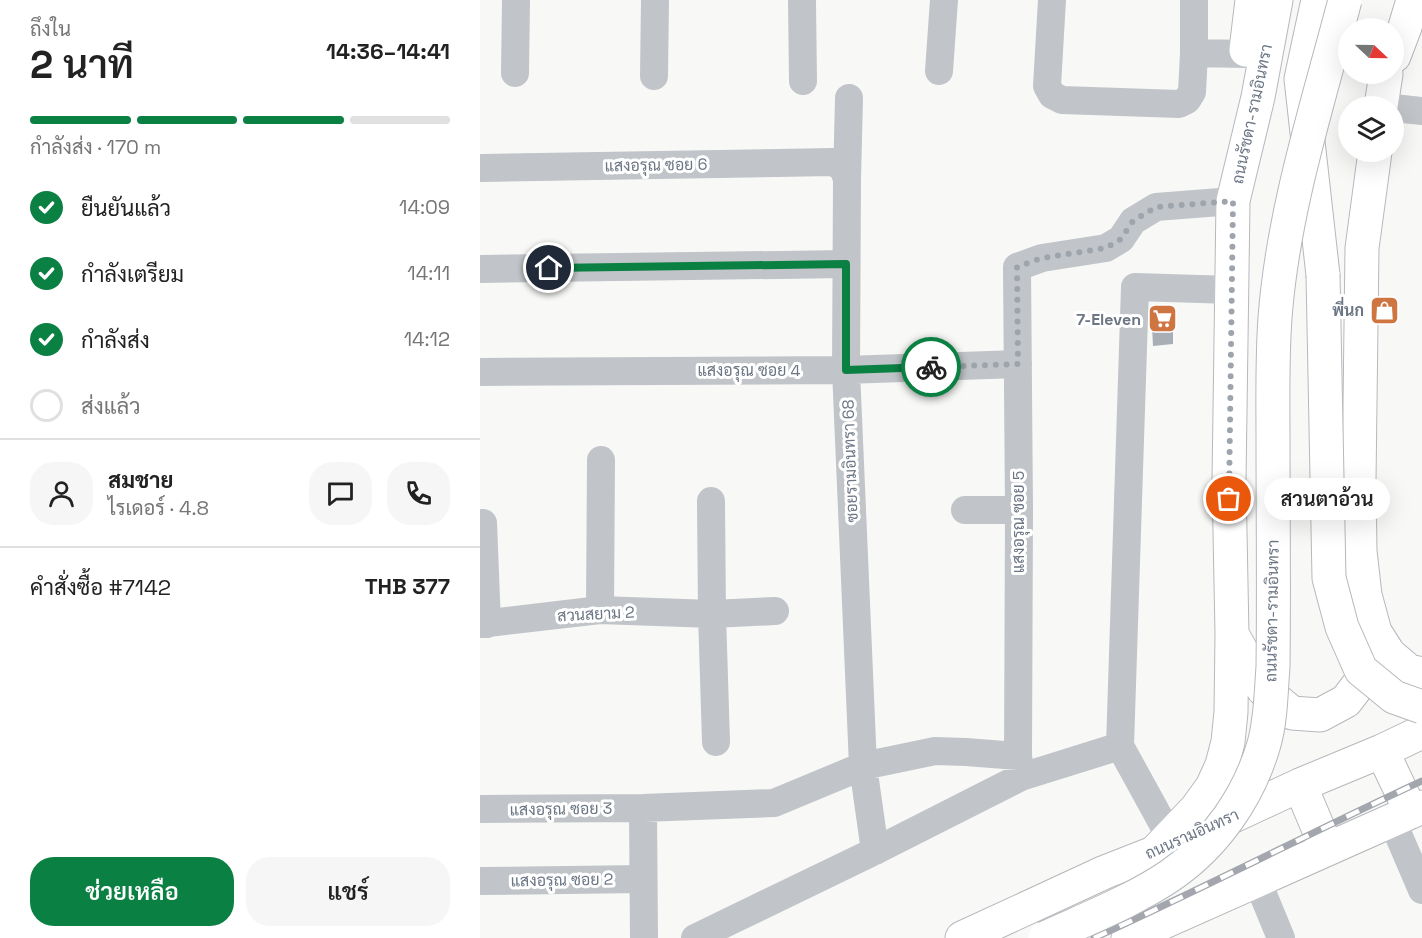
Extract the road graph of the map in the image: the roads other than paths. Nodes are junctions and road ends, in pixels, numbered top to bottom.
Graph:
1 (516, 0) edge
2 (655, 0) edge
3 (802, 0) edge
4 (944, 0) edge
5 (1052, 0) edge
6 (1194, 0) edge
7 (1252, 0) edge
8 (1276, 0) edge
9 (1307, 0) edge
10 (1318, 0) edge
11 (1345, 0) edge
12 (1394, 0) edge
13 (1413, 0) edge
14 (1392, 18) edge
15 (1404, 30) edge
16 (1194, 53) junction
17 (1246, 54) junction
18 (939, 71) dead end
19 (515, 74) dead end
20 (654, 76) dead end
21 (1301, 79) junction
22 (803, 81) dead end
23 (849, 98) dead end
24 (1404, 109) edge
25 (1422, 111) edge
26 (1374, 162) edge
27 (480, 168) edge
28 (840, 171) junction
29 (1233, 201) junction
30 (846, 264) junction
31 (480, 269) edge
32 (1232, 290) junction
33 (1018, 364) junction
34 (846, 370) junction
35 (480, 372) edge
36 (601, 460) dead end
37 (711, 501) dead end
38 (965, 510) dead end
39 (1019, 510) junction
40 (483, 523) dead end
41 (600, 610) junction
42 (775, 610) dead end
43 (712, 614) junction
44 (484, 624) edge
45 (1375, 632) junction
46 (1232, 634) junction
47 (1422, 674) edge
48 (1422, 707) edge
49 (1422, 732) edge
50 (716, 742) dead end
51 (1120, 746) junction
52 (1382, 751) junction
53 (863, 766) junction
54 (1019, 767) junction
55 (1300, 785) junction
56 (643, 808) junction
57 (480, 810) edge
58 (1408, 813) edge
59 (1163, 844) junction
60 (1327, 849) junction
61 (875, 851) junction
62 (1105, 872) junction
63 (643, 879) junction
64 (1257, 880) junction
65 (480, 881) edge
66 (1422, 890) edge
67 (644, 938) edge
68 (695, 938) edge
69 (962, 938) edge
70 (1045, 938) edge
71 (1119, 938) edge
72 (1128, 938) edge
73 (1281, 938) edge

1 - 19 street
2 - 20 street
3 - 22 street
4 - 18 street
5 - 16 street
6 - 16 street
7 - 17 main road
8 - 29 main road, ถนนรัชดา-รามอินทรา
9 - 21 main road
10 - 21 main road
11 - 70 main road, ถนนรัชดา-รามอินทรา, bridge
12 - 14 main road
13 - 15 main road
16 - 17 street
17 - 29 main road
21 - 48 main road, bridge
23 - 28 street, ซอยรามอินทรา 68
24 - 25 street
26 - 45 main road
27 - 28 street, แสงอรุณ ซอย 6
28 - 30 street, ซอยรามอินทรา 68
29 - 32 main road, ถนนรัชดา-รามอินทรา
29 - 33 street, แสงอรุณ ซอย 5
30 - 31 street
30 - 34 street, ซอยรามอินทรา 68
32 - 46 main road, ถนนรัชดา-รามอินทรา
32 - 51 street
33 - 34 street, แสงอรุณ ซอย 4
33 - 39 street, แสงอรุณ ซอย 5
34 - 35 street, แสงอรุณ ซอย 4
34 - 53 street, ซอยรามอินทรา 68
36 - 41 street
37 - 43 street
38 - 39 street
39 - 54 street, แสงอรุณ ซอย 5
40 - 44 street
41 - 43 street, สวนสยาม 2
41 - 44 street, สวนสยาม 2
42 - 43 street, สวนสยาม 2
43 - 50 street
45 - 46 main road
45 - 47 main road
46 - 59 main road, ถนนรัชดา-รามอินทรา
49 - 52 main road, ถนนรามอินทรา
51 - 54 street
51 - 59 street
52 - 55 main road, ถนนรามอินทรา
52 - 58 main road
53 - 54 street
53 - 56 street
53 - 61 street, ซอยรามอินทรา 68
54 - 61 street
55 - 59 main road, ถนนรามอินทรา
55 - 60 main road
56 - 57 street, แสงอรุณ ซอย 3
56 - 63 street
58 - 60 main road
58 - 66 street
59 - 62 main road, ถนนรามอินทรา
60 - 64 main road
61 - 68 street
62 - 69 main road, ถนนรามอินทรา
62 - 71 main road
63 - 65 street, แสงอรุณ ซอย 2
63 - 67 street
64 - 72 main road
64 - 73 street

